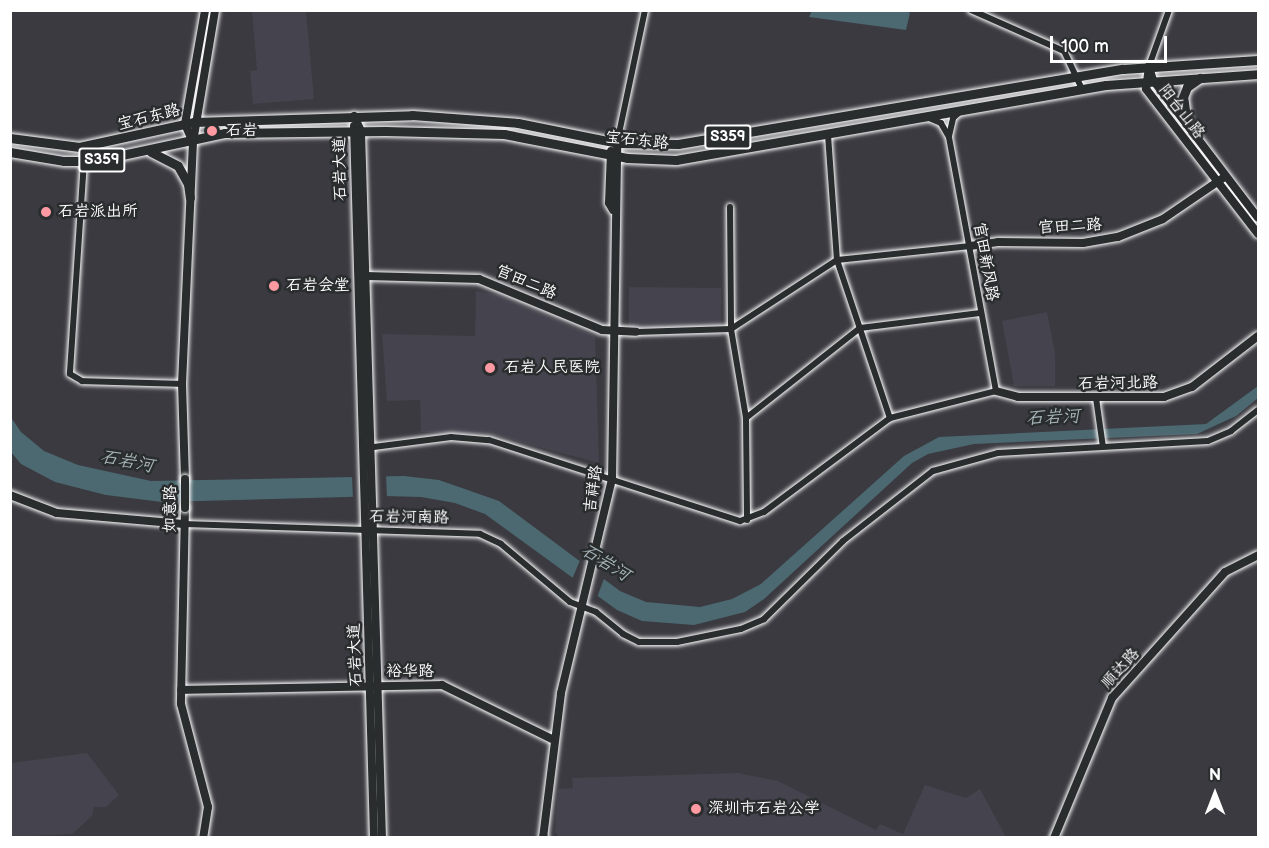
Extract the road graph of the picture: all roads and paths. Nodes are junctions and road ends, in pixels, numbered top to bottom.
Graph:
1 (205, 10) edge
2 (214, 10) edge
3 (645, 10) edge
4 (971, 10) edge
5 (1169, 10) edge
6 (1258, 60) edge
7 (1149, 66) junction
8 (1258, 74) edge
9 (1206, 76) junction
10 (1078, 77) junction
11 (1149, 81) junction
12 (1082, 89) junction
13 (963, 110) junction
14 (354, 116) junction
15 (924, 117) junction
16 (189, 123) junction
17 (1187, 124) junction
18 (358, 131) junction
19 (828, 135) junction
20 (949, 137) junction
21 (10, 138) edge
22 (193, 142) junction
23 (617, 142) junction
24 (10, 152) edge
25 (146, 152) junction
26 (613, 156) junction
27 (84, 161) junction
28 (1226, 176) junction
29 (1219, 182) junction
30 (190, 198) junction
31 (730, 207) dead end
32 (1258, 218) edge
33 (1258, 234) edge
34 (970, 246) junction
35 (837, 260) junction
36 (366, 276) junction
37 (980, 313) junction
38 (860, 328) junction
39 (731, 329) junction
40 (613, 332) junction
41 (636, 332) joint
42 (1258, 336) edge
43 (182, 384) junction
44 (996, 391) junction
45 (1096, 398) junction
46 (1258, 410) edge
47 (746, 418) junction
48 (890, 418) junction
49 (1102, 445) junction
50 (372, 447) junction
51 (363, 448) junction
52 (612, 479) junction
53 (10, 495) edge
54 (747, 520) junction
55 (184, 524) junction
56 (366, 531) junction
57 (375, 531) junction
58 (1258, 555) edge
59 (580, 606) junction
60 (375, 685) junction
61 (181, 690) junction
62 (554, 740) junction
63 (203, 837) edge
64 (374, 837) edge
65 (382, 837) edge
66 (543, 837) edge
67 (1054, 837) edge

1 - 16 street
2 - 16 street
3 - 23 street
4 - 10 street
5 - 7 street
6 - 7 main road, 宝石东路 / S359
7 - 10 main road, 宝石东路 / S359
7 - 11 street, 阳台山路
8 - 9 main road, 宝石东路 / S359
9 - 11 main road, 宝石东路 / S359
9 - 17 main road
10 - 12 street
10 - 23 main road, 宝石东路 / S359
11 - 12 main road, 宝石东路 / S359
11 - 17 street, 阳台山路
11 - 29 street, 阳台山路
12 - 13 main road, 宝石东路 / S359
13 - 15 main road, 宝石东路 / S359
13 - 20 street
14 - 16 main road, 宝石东路 / S359
14 - 18 street, 石岩大道
14 - 23 main road, 宝石东路 / S359
15 - 19 main road, 宝石东路 / S359
15 - 20 street
16 - 21 main road, 宝石东路 / S359
16 - 22 street, 如意路
17 - 28 street, 阳台山路
18 - 22 main road, 宝石东路 / S359
18 - 26 main road, 宝石东路 / S359
18 - 36 street, 石岩大道
18 - 51 street, 石岩大道
19 - 26 main road, 宝石东路 / S359
19 - 35 street
20 - 34 street, 官田新风路
22 - 25 main road, 宝石东路 / S359
22 - 30 street, 如意路
23 - 26 street
24 - 27 main road, 宝石东路 / S359
25 - 27 main road, 宝石东路 / S359
25 - 30 main road
26 - 40 street, 吉祥路
27 - 43 street
28 - 29 street, 官田二路
28 - 32 street, 阳台山路
29 - 33 street, 阳台山路
29 - 34 street, 官田二路
30 - 43 street, 如意路
31 - 39 street
34 - 35 street
34 - 37 street, 官田新风路
35 - 38 street
35 - 39 street
36 - 40 street, 官田二路
36 - 50 street, 石岩大道
37 - 38 street
37 - 44 street, 官田新风路
38 - 47 street
38 - 48 street
39 - 41 street
39 - 47 street
40 - 41 street, 官田二路
40 - 52 street, 吉祥路
42 - 45 street, 石岩河北路
43 - 55 street, 如意路, bridge
44 - 45 street, 石岩河北路
44 - 48 street
45 - 49 street
46 - 49 street, 石岩河南路
47 - 54 street
48 - 54 street
49 - 59 street, 石岩河南路
50 - 51 street
50 - 52 street
50 - 57 street, 石岩大道
51 - 56 street, 石岩大道
52 - 54 street
52 - 59 street, 吉祥路
53 - 55 street
55 - 56 street, 石岩河南路
55 - 61 street, 如意路
56 - 57 street, 石岩河南路
56 - 60 street, 石岩大道
57 - 59 street, 石岩河南路
57 - 60 street, 石岩大道
58 - 67 street, 顺达路
59 - 62 street, 吉祥路
60 - 61 street, 裕华路
60 - 62 street, 裕华路
60 - 64 street, 石岩大道
60 - 65 street, 石岩大道
61 - 63 street, 如意路
62 - 66 street, 吉祥路

